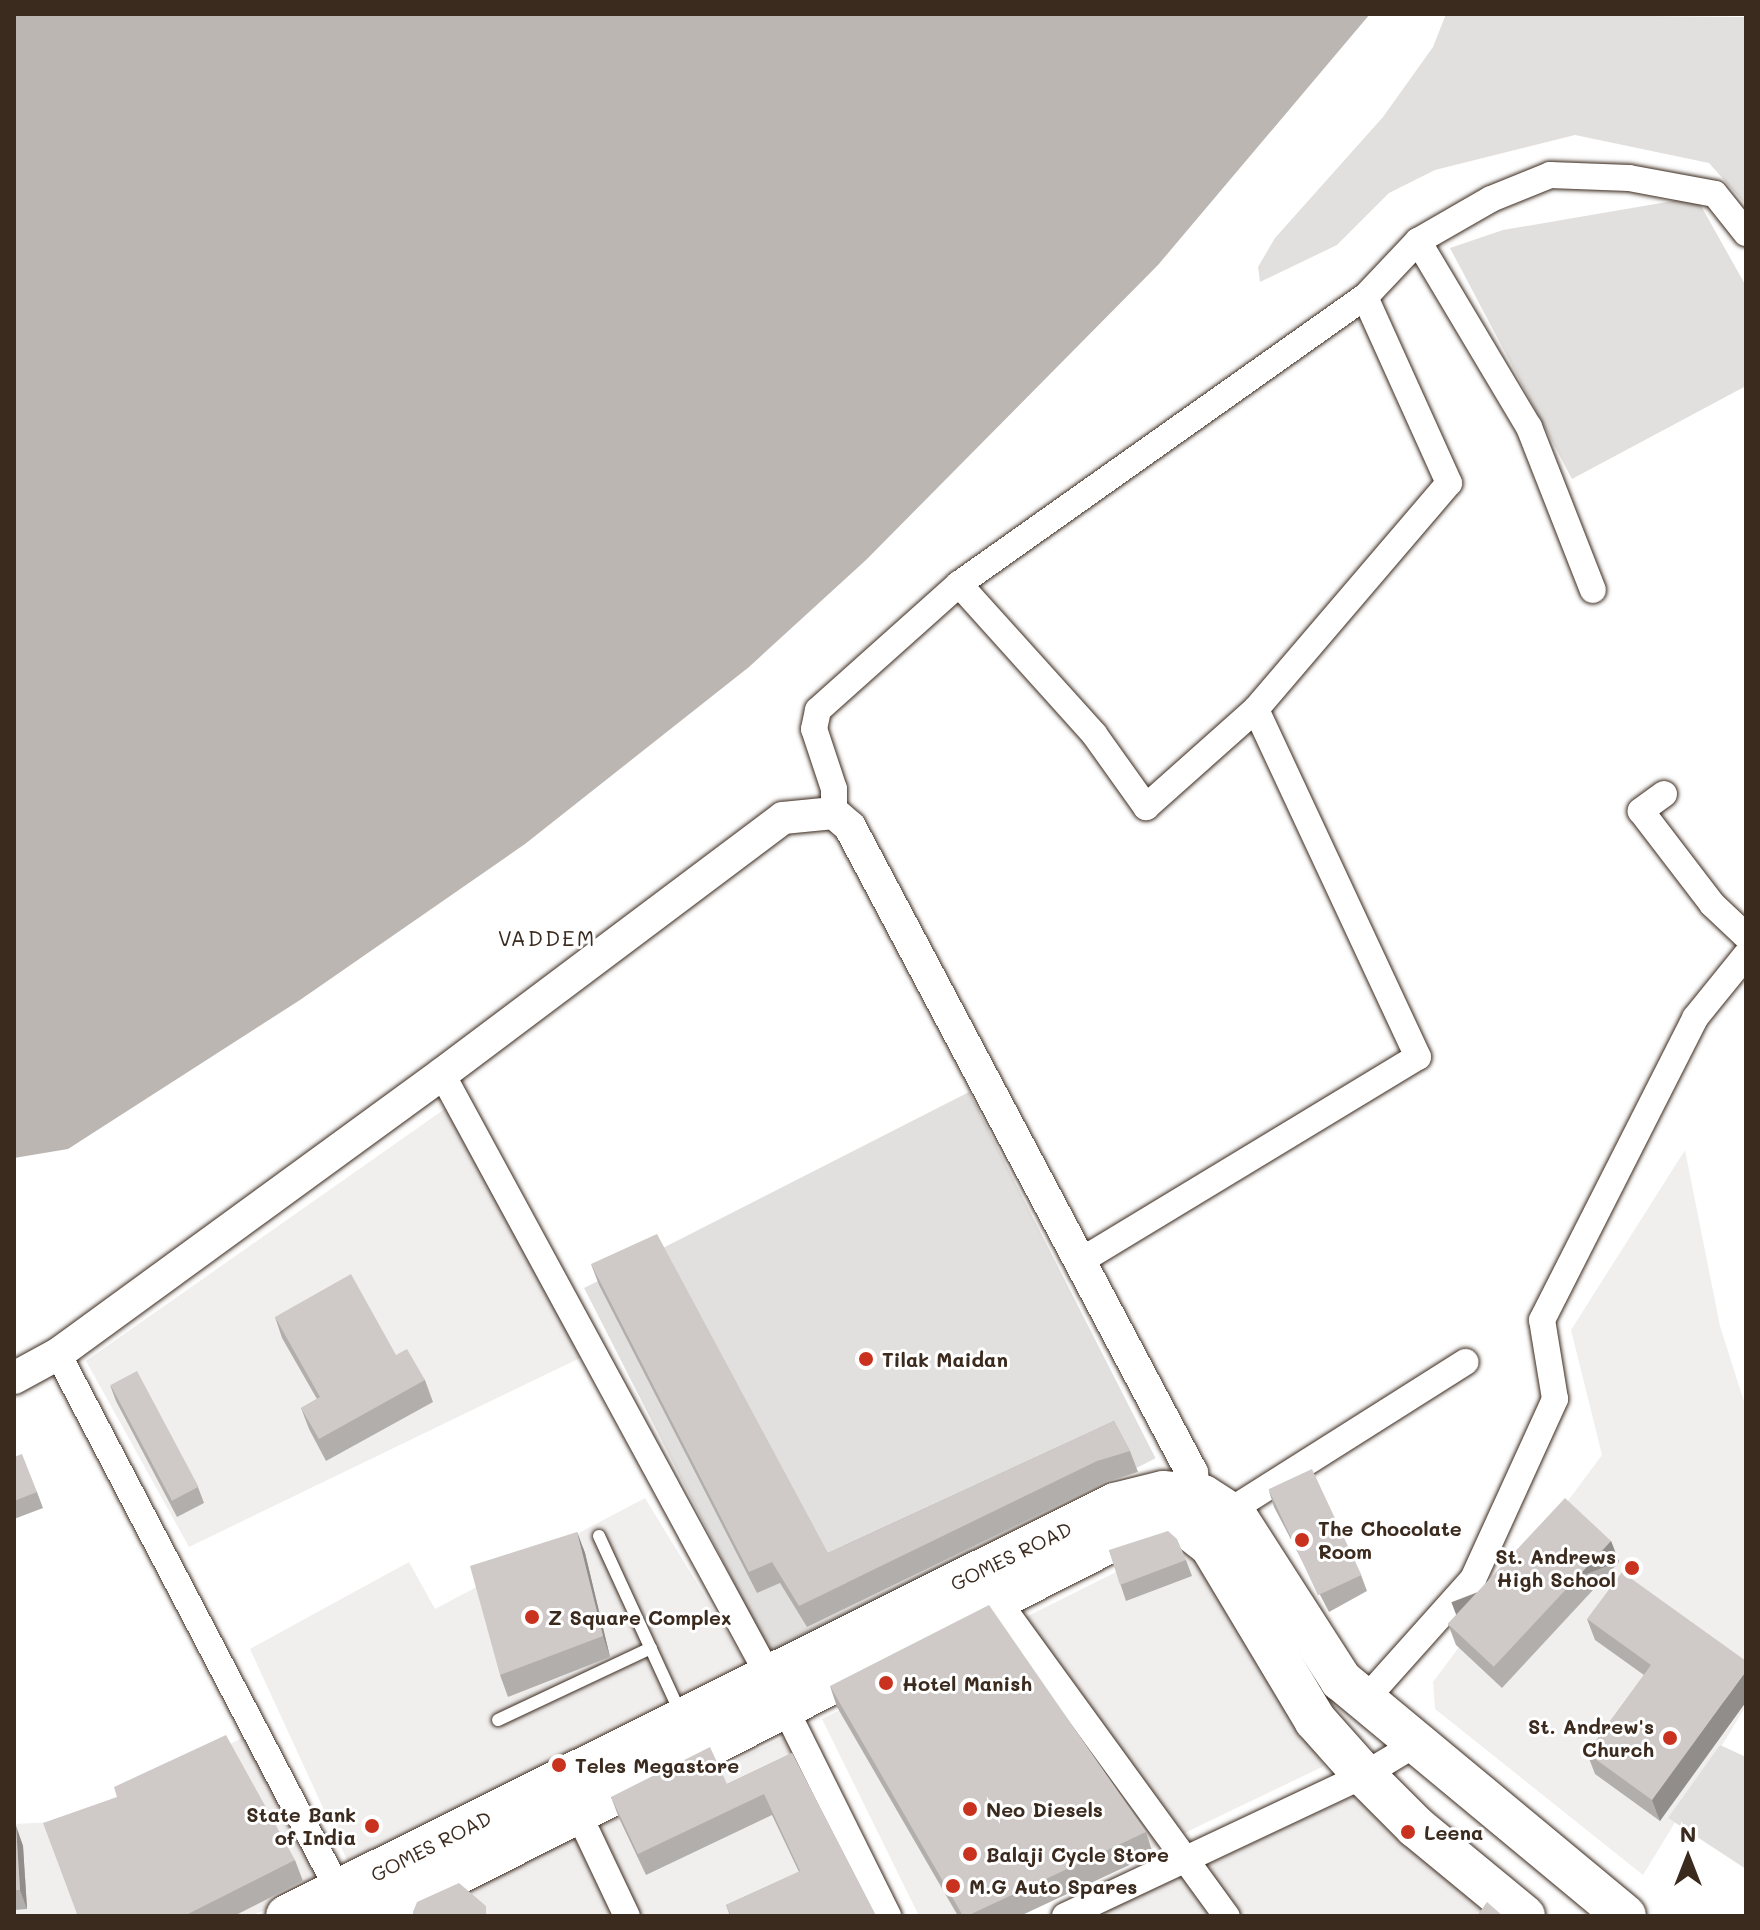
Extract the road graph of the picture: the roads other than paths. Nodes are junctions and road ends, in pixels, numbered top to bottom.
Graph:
1 (1746, 233) edge
2 (1418, 241) junction
3 (1365, 297) junction
4 (959, 584) junction
5 (1593, 590) dead end
6 (1256, 709) junction
7 (1664, 794) dead end
8 (834, 813) junction
9 (1746, 936) edge
10 (1746, 955) edge
11 (442, 1074) junction
12 (1079, 1262) junction
13 (58, 1354) junction
14 (1465, 1362) dead end
15 (14, 1378) edge
16 (1204, 1517) junction
17 (599, 1536) dead end
18 (997, 1600) junction
19 (651, 1648) junction
20 (776, 1692) junction
21 (1363, 1702) junction
22 (498, 1720) dead end
23 (684, 1720) junction
24 (1414, 1745) junction
25 (1364, 1775) junction
26 (578, 1813) junction
27 (1184, 1858) junction
28 (345, 1904) edge
29 (287, 1916) edge
30 (374, 1916) edge
31 (627, 1916) edge
32 (888, 1916) edge
33 (1065, 1916) edge
34 (1227, 1916) edge
35 (1524, 1916) edge
36 (1625, 1916) edge

1 - 2 street
2 - 3 street
2 - 5 street
3 - 4 street
3 - 6 street
4 - 6 street
4 - 8 street
6 - 12 street
7 - 9 street
8 - 11 street
8 - 12 street
10 - 21 street
11 - 13 street
11 - 20 street
12 - 16 street
13 - 15 street
13 - 28 street
14 - 16 street
16 - 18 main road, GOMES ROAD
16 - 20 main road, GOMES ROAD
16 - 21 main road
16 - 25 main road
17 - 19 lane
18 - 20 main road, GOMES ROAD
18 - 27 street
19 - 22 lane
19 - 23 lane
20 - 23 main road, GOMES ROAD
20 - 26 main road, GOMES ROAD
20 - 32 street
21 - 24 main road
23 - 28 main road, GOMES ROAD
24 - 25 street
24 - 36 main road
25 - 27 street
25 - 35 main road
26 - 30 main road, GOMES ROAD
26 - 31 street
27 - 33 street
27 - 34 street
28 - 29 main road, GOMES ROAD

